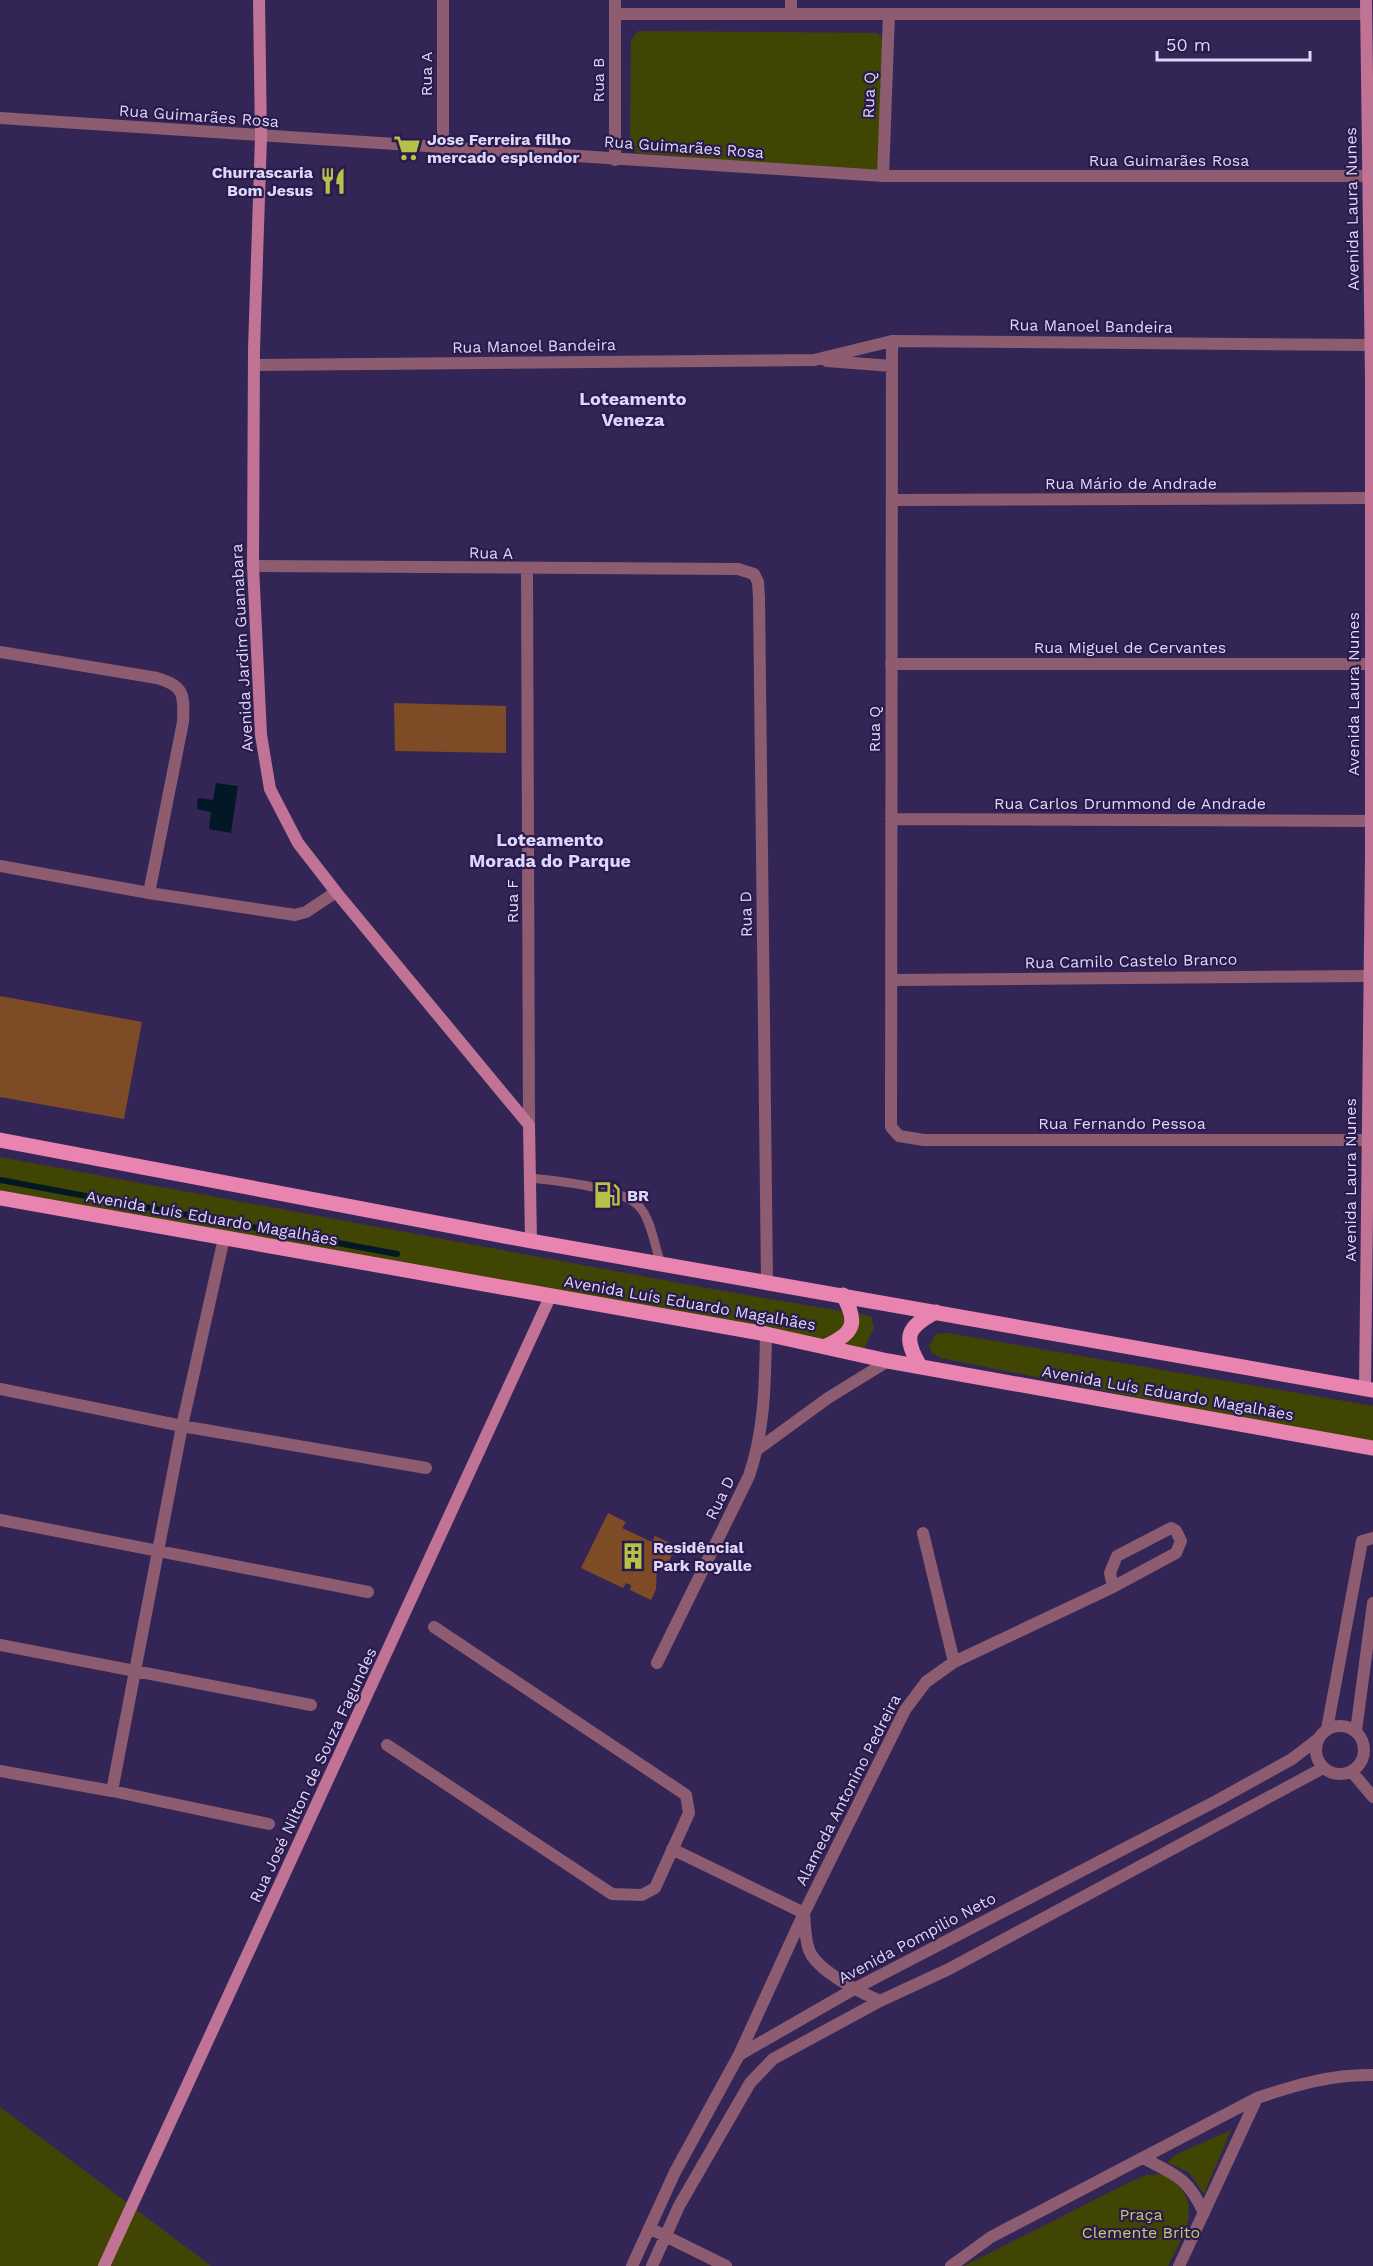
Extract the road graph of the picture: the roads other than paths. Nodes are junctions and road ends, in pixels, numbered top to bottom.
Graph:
1 (259, 0) edge
2 (443, 0) edge
3 (615, 0) edge
4 (791, 0) edge
5 (1366, 0) edge
6 (615, 14) junction
7 (791, 14) junction
8 (889, 14) junction
9 (1366, 14) junction
10 (1370, 59) edge
11 (0, 118) edge
12 (261, 136) junction
13 (443, 148) junction
14 (615, 159) junction
15 (883, 176) junction
16 (1367, 176) junction
17 (1371, 220) edge
18 (892, 341) junction
19 (1370, 345) junction
20 (814, 360) junction
21 (254, 365) junction
22 (892, 366) junction
23 (1372, 380) edge
24 (1369, 498) junction
25 (892, 500) junction
26 (1371, 538) edge
27 (253, 566) junction
28 (729, 569) joint
29 (526, 570) junction
30 (0, 652) edge
31 (891, 664) junction
32 (1370, 664) junction
33 (1372, 699) edge
34 (891, 819) junction
35 (1369, 821) junction
36 (1372, 855) edge
37 (0, 866) edge
38 (336, 892) junction
39 (149, 893) junction
40 (1369, 976) junction
41 (892, 980) junction
42 (1371, 1014) edge
43 (890, 1118) joint
44 (529, 1125) junction
45 (0, 1140) edge
46 (1367, 1140) junction
47 (531, 1178) junction
48 (1370, 1180) edge
49 (0, 1198) edge
50 (224, 1238) junction
51 (531, 1241) junction
52 (661, 1264) junction
53 (767, 1281) junction
54 (843, 1295) junction
55 (550, 1297) junction
56 (936, 1312) junction
57 (766, 1334) junction
58 (826, 1346) junction
59 (888, 1361) junction
60 (920, 1366) junction
61 (0, 1389) edge
62 (1369, 1390) edge
63 (182, 1425) junction
64 (1373, 1448) edge
65 (758, 1449) junction
66 (426, 1468) dead end
67 (0, 1520) edge
68 (923, 1533) dead end
69 (1373, 1538) edge
70 (157, 1551) junction
71 (1113, 1587) junction
72 (368, 1592) dead end
73 (1373, 1604) edge
74 (434, 1627) dead end
75 (0, 1645) edge
76 (954, 1662) junction
77 (657, 1663) dead end
78 (134, 1670) junction
79 (311, 1705) dead end
80 (1356, 1731) junction
81 (1323, 1734) junction
82 (387, 1745) dead end
83 (1369, 1757) edge
84 (1323, 1768) junction
85 (0, 1771) edge
86 (1352, 1772) junction
87 (112, 1791) junction
88 (1373, 1797) edge
89 (269, 1824) dead end
90 (672, 1849) junction
91 (804, 1913) junction
92 (854, 1989) junction
93 (880, 2001) junction
94 (739, 2055) junction
95 (1373, 2075) edge
96 (1257, 2098) junction
97 (1143, 2158) junction
98 (1204, 2213) junction
99 (649, 2228) junction
100 (666, 2236) junction
101 (104, 2266) edge
102 (632, 2266) edge
103 (652, 2266) edge
104 (726, 2266) edge
105 (951, 2266) edge
106 (1179, 2266) edge

1 - 12 street, Avenida Jardim Guanabara
2 - 13 street, Rua A
3 - 6 street, Rua B
4 - 7 street
5 - 9 street, Avenida Laura Nunes
6 - 7 street
6 - 14 street, Rua B
7 - 8 street
8 - 9 street
8 - 15 street, Rua Q
9 - 10 street, Avenida Laura Nunes
10 - 16 street, Avenida Laura Nunes
11 - 12 street, Rua Guimarães Rosa
12 - 13 street, Rua Guimarães Rosa
12 - 21 street, Avenida Jardim Guanabara
13 - 14 street, Rua Guimarães Rosa
14 - 15 street, Rua Guimarães Rosa
15 - 16 street, Rua Guimarães Rosa
16 - 17 street, Avenida Laura Nunes
17 - 19 street, Avenida Laura Nunes
18 - 19 street, Rua Manoel Bandeira
18 - 20 street, Rua Manoel Bandeira
18 - 22 street, Rua Q
19 - 23 street, Avenida Laura Nunes
20 - 21 street, Rua Manoel Bandeira
20 - 22 street, Rua Manoel Bandeira
21 - 27 street, Avenida Jardim Guanabara
22 - 25 street, Rua Q
23 - 24 street, Avenida Laura Nunes
24 - 25 street, Rua Mário de Andrade
24 - 26 street, Avenida Laura Nunes
25 - 31 street, Rua Q
26 - 32 street, Avenida Laura Nunes
27 - 29 street, Rua A
27 - 38 street, Avenida Jardim Guanabara
28 - 29 street, Rua A
28 - 53 street, Rua D
29 - 44 street, Rua F
30 - 39 street
31 - 32 street, Rua Miguel de Cervantes
31 - 34 street, Rua Q
32 - 33 street, Avenida Laura Nunes
33 - 35 street, Avenida Laura Nunes
34 - 35 street, Rua Carlos Drummond de Andrade
34 - 41 street, Rua Q
35 - 36 street, Avenida Laura Nunes
36 - 40 street, Avenida Laura Nunes
37 - 39 street
38 - 39 street
38 - 44 street, Avenida Jardim Guanabara
40 - 41 street, Rua Camilo Castelo Branco
40 - 42 street, Avenida Laura Nunes
41 - 43 street, Rua Q
42 - 46 street, Avenida Laura Nunes
43 - 46 street, Rua Fernando Pessoa
44 - 47 street
45 - 51 main road, Avenida Luís Eduardo Magalhães
46 - 48 street, Avenida Laura Nunes
47 - 51 street
47 - 52 lane
48 - 62 street, Avenida Laura Nunes
49 - 50 main road, Avenida Luís Eduardo Magalhães
50 - 55 main road, Avenida Luís Eduardo Magalhães
50 - 63 street
51 - 52 main road, Avenida Luís Eduardo Magalhães
52 - 53 main road, Avenida Luís Eduardo Magalhães
53 - 54 main road, Avenida Luís Eduardo Magalhães
54 - 56 main road, Avenida Luís Eduardo Magalhães
54 - 58 main road
55 - 57 main road, Avenida Luís Eduardo Magalhães
55 - 101 street, Rua José Nilton de Souza Fagundes
56 - 60 main road
56 - 62 main road, Avenida Luís Eduardo Magalhães
57 - 58 main road, Avenida Luís Eduardo Magalhães
57 - 65 street, Rua D
58 - 59 main road, Avenida Luís Eduardo Magalhães
59 - 60 main road, Avenida Luís Eduardo Magalhães
59 - 65 street
60 - 64 main road, Avenida Luís Eduardo Magalhães
61 - 63 street
63 - 66 street
63 - 70 street
65 - 77 street, Rua D
67 - 70 street
68 - 76 street
69 - 81 street
70 - 72 street
70 - 78 street
71 - 71 street, Alameda Antonino Pedreira
71 - 76 street, Alameda Antonino Pedreira
73 - 80 street
74 - 90 street
75 - 78 street
76 - 91 street, Alameda Antonino Pedreira
78 - 79 street
78 - 87 street
80 - 81 street
80 - 83 street
81 - 84 street
81 - 92 street, Avenida Pompilio Neto
82 - 90 street
83 - 86 street
84 - 86 street
84 - 93 street
85 - 87 street
86 - 88 street
87 - 89 street
90 - 91 street, Alameda Antonino Pedreira
91 - 92 street, Alameda Antonino Pedreira
91 - 94 street, Alameda Antonino Pedreira
92 - 93 street, Alameda Antonino Pedreira
92 - 94 street, Avenida Pompilio Neto
93 - 100 street
94 - 99 street
95 - 96 street
96 - 97 street
96 - 98 street
97 - 98 street
97 - 105 street
98 - 106 street
99 - 100 street
99 - 102 street
100 - 103 street
100 - 104 street

